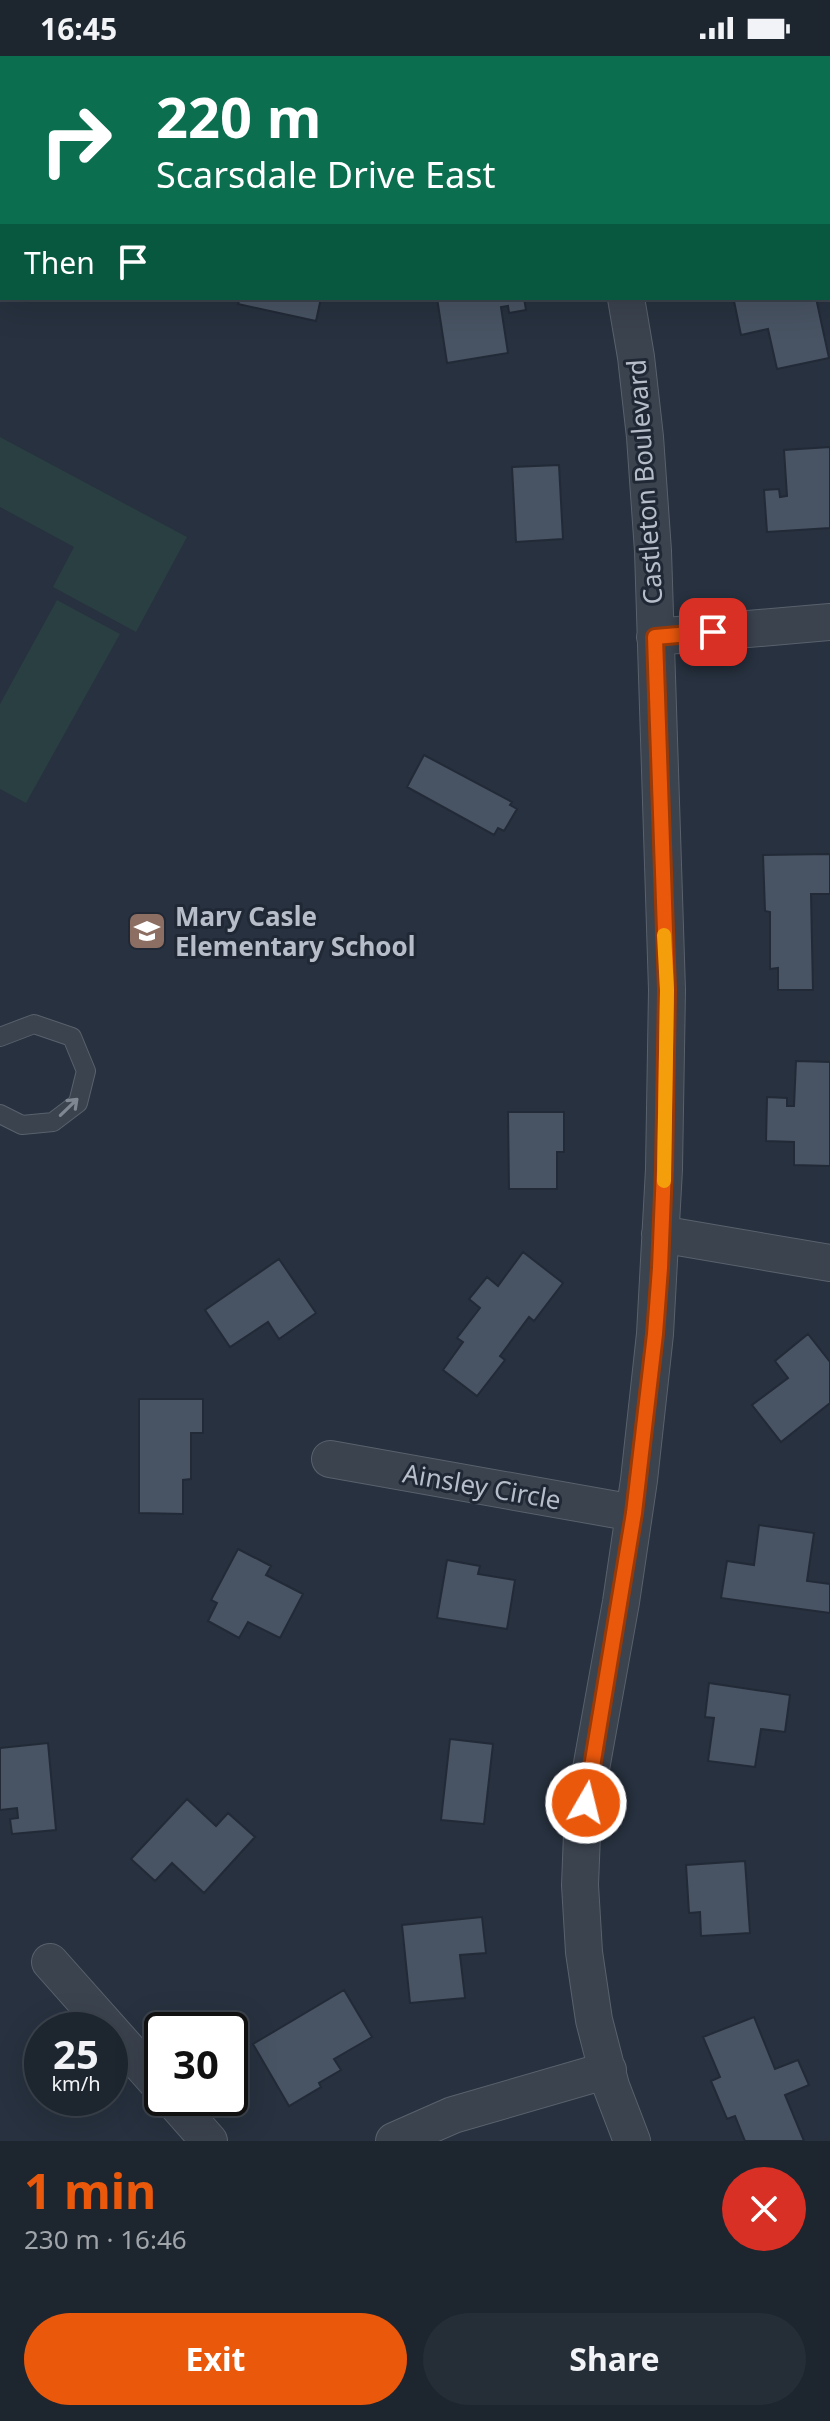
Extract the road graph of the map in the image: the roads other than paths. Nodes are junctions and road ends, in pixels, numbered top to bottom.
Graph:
1 (626, 300) edge
2 (830, 622) edge
3 (655, 637) junction
4 (0, 1037) edge
5 (0, 1114) edge
6 (660, 1234) junction
7 (830, 1263) edge
8 (330, 1459) dead end
9 (634, 1513) junction
10 (50, 1962) dead end
11 (144, 2068) edge
12 (608, 2070) junction
13 (187, 2116) edge
14 (209, 2141) edge
15 (394, 2141) edge
16 (632, 2141) edge

1 - 3 street, Castleton Boulevard
2 - 3 street
3 - 6 street, Castleton Boulevard
5 -> 4 lane
6 - 7 street
6 - 9 street, Castleton Boulevard
8 - 9 street, Ainsley Circle
9 - 12 street, Castleton Boulevard
10 - 11 street
12 - 15 street
12 - 16 street, Castleton Boulevard
13 - 14 street

